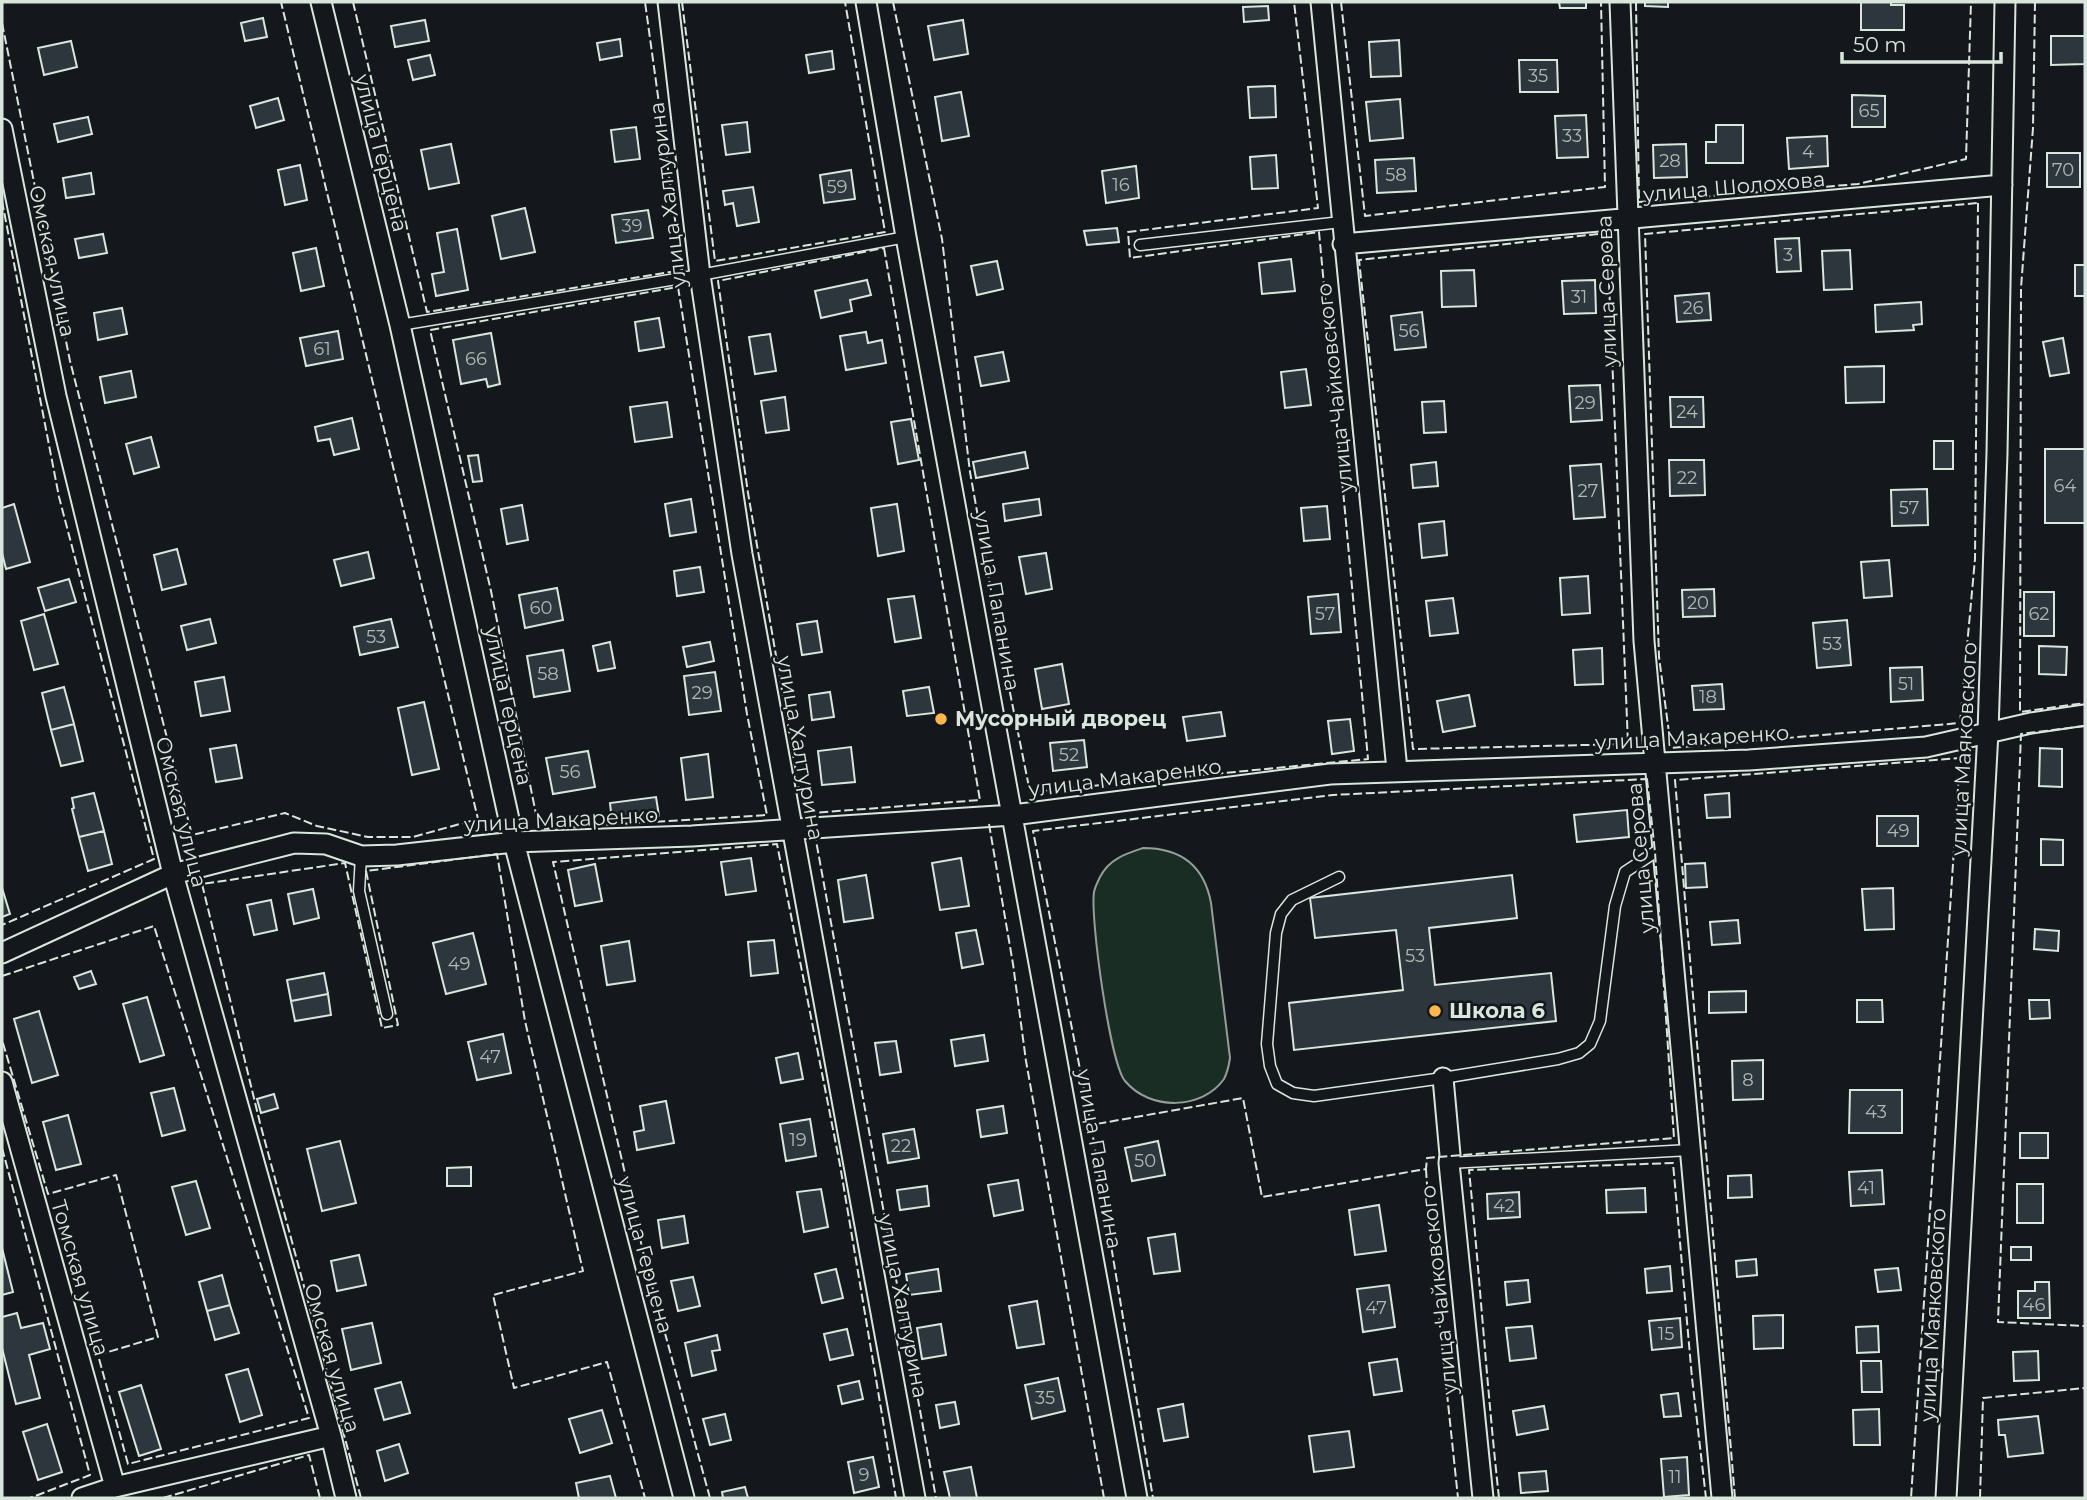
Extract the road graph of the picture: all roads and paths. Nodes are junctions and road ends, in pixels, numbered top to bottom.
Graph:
1 (321, 2) edge
2 (668, 2) edge
3 (866, 2) edge
4 (1321, 2) edge
5 (1620, 2) edge
6 (2006, 2) edge
7 (2, 129) edge
8 (2002, 185) junction
9 (1627, 219) junction
10 (1341, 222) junction
11 (906, 237) junction
12 (1343, 244) junction
13 (1140, 246) dead end
14 (700, 275) junction
15 (400, 325) junction
16 (2085, 715) edge
17 (1988, 733) junction
18 (1656, 764) junction
19 (1397, 770) junction
20 (1013, 815) junction
21 (791, 829) junction
22 (514, 842) junction
23 (1663, 847) junction
24 (361, 856) junction
25 (173, 874) junction
26 (1339, 877) dead end
27 (2, 953) edge
28 (387, 1013) dead end
29 (1443, 1077) junction
30 (2, 1082) edge
31 (1690, 1150) junction
32 (1449, 1163) junction
33 (331, 1436) junction
34 (115, 1487) junction
35 (82, 1498) edge
36 (345, 1498) edge
37 (684, 1498) edge
38 (915, 1498) edge
39 (1137, 1498) edge
40 (1483, 1498) edge
41 (1722, 1498) edge
42 (1946, 1498) edge

1 - 15 street, улица Герцена
2 - 14 street, улица Халтурина
3 - 11 street, улица Папанина
4 - 10 street, улица Чайковского
5 - 9 street, улица Серова
6 - 8 street, улица Маяковского
7 - 25 street, Омская улица
8 - 9 street, улица Шолохова
8 - 17 street, улица Маяковского
9 - 12 street, улица Шолохова
9 - 18 street, улица Серова
10 - 12 street, улица Чайковского
10 - 13 lane
11 - 14 lane
11 - 20 street, улица Папанина
12 - 19 street, улица Чайковского
14 - 15 lane
14 - 21 street, улица Халтурина
15 - 22 street, улица Герцена
16 - 17 street, улица Макаренко
17 - 18 street, улица Макаренко
17 - 42 street, улица Маяковского
18 - 19 street, улица Макаренко
18 - 23 street, улица Серова
19 - 20 street, улица Макаренко
20 - 21 street, улица Макаренко
20 - 39 street, улица Папанина
21 - 22 street, улица Макаренко
21 - 38 street, улица Халтурина
22 - 24 street, улица Макаренко
22 - 37 street, улица Герцена
23 - 29 lane
23 - 31 street, улица Серова
24 - 25 street, улица Макаренко
24 - 28 lane
25 - 27 street, улица Макаренко
25 - 33 street, Омская улица
26 - 29 lane
29 - 32 street, улица Чайковского
30 - 34 street, Томская улица
31 - 32 lane
31 - 41 street, улица Серова
32 - 40 street, улица Чайковского
33 - 34 street
33 - 36 street, Омская улица
34 - 35 street

